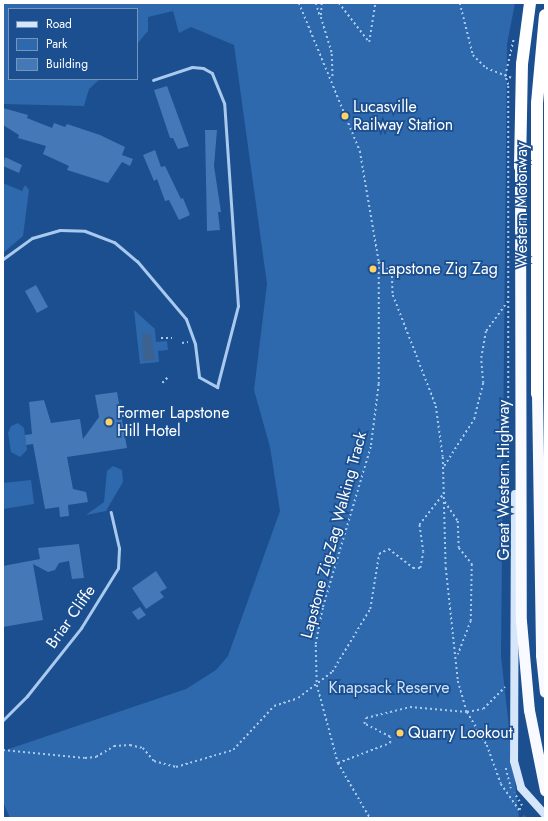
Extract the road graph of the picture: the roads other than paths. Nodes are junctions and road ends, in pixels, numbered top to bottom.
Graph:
1 (530, 3) edge
2 (545, 15) edge
3 (153, 80) dead end
4 (520, 167) joint
5 (3, 259) edge
6 (537, 394) joint
7 (538, 456) junction
8 (519, 458) junction
9 (545, 480) edge
10 (111, 512) dead end
11 (545, 692) edge
12 (3, 720) edge
13 (545, 790) edge
14 (545, 815) edge

1 - 4 highway, Western Motorway
2 - 6 highway, Western Motorway
3 - 5 lane
4 - 8 highway, Great Western Highway
6 - 7 highway, Great Western Highway
7 - 9 main road
7 - 11 highway, Great Western Highway
8 - 13 highway, Great Western Highway
8 - 14 main road
10 - 12 lane, Briar Cliffe

